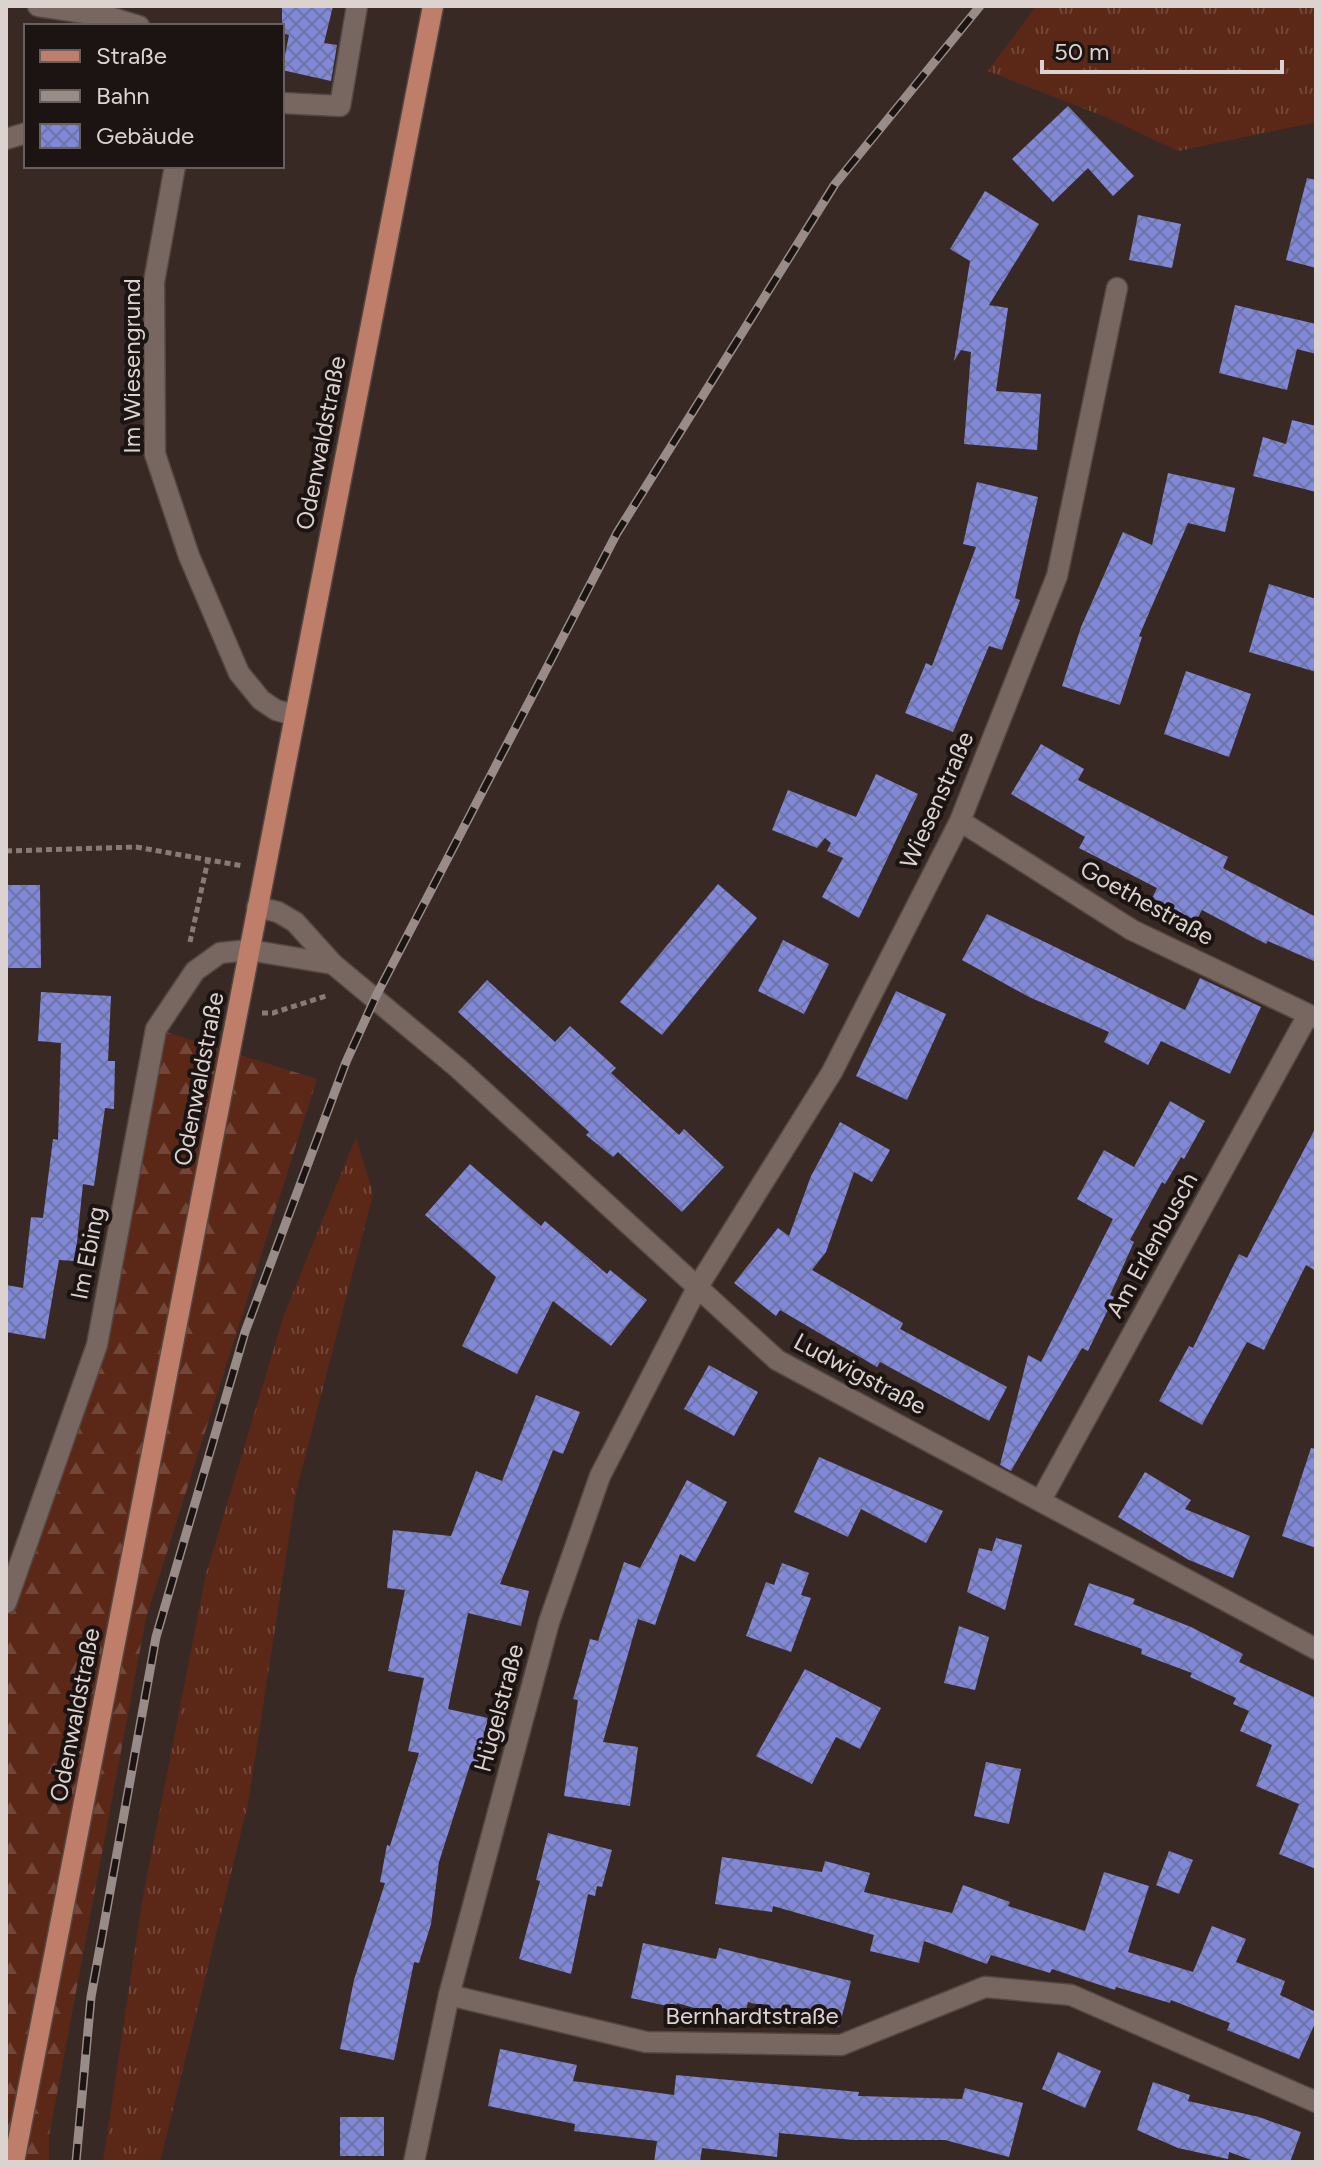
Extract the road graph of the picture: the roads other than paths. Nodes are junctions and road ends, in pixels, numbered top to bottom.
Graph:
1 (38, 6) edge
2 (357, 6) edge
3 (433, 6) edge
4 (103, 21) edge
5 (125, 24) edge
6 (284, 103) edge
7 (175, 168) edge
8 (1117, 288) dead end
9 (294, 715) junction
10 (960, 821) junction
11 (257, 907) junction
12 (249, 950) junction
13 (333, 964) junction
14 (1312, 1017) edge
15 (697, 1288) junction
16 (1041, 1500) junction
17 (6, 1603) edge
18 (1316, 1649) edge
19 (449, 1995) junction
20 (1316, 2102) edge
21 (14, 2162) edge
22 (414, 2162) edge

1 - 4 street
2 - 6 street
3 - 9 main road, Odenwaldstraße
4 - 5 street
7 - 9 street, Im Wiesengrund
8 - 10 street, Wiesenstraße
9 - 11 main road, Odenwaldstraße
10 - 14 street, Goethestraße
10 - 15 street, Wiesenstraße
11 - 12 main road, Odenwaldstraße
11 - 13 street, Ludwigstraße
12 - 13 street
12 - 17 street, Im Ebing
12 - 21 main road, Odenwaldstraße
13 - 15 street, Ludwigstraße
14 - 16 street, Am Erlenbusch
15 - 16 street, Ludwigstraße
15 - 19 street, Hügelstraße
16 - 18 street, Ludwigstraße
19 - 20 street, Bernhardtstraße
19 - 22 street, Hügelstraße

